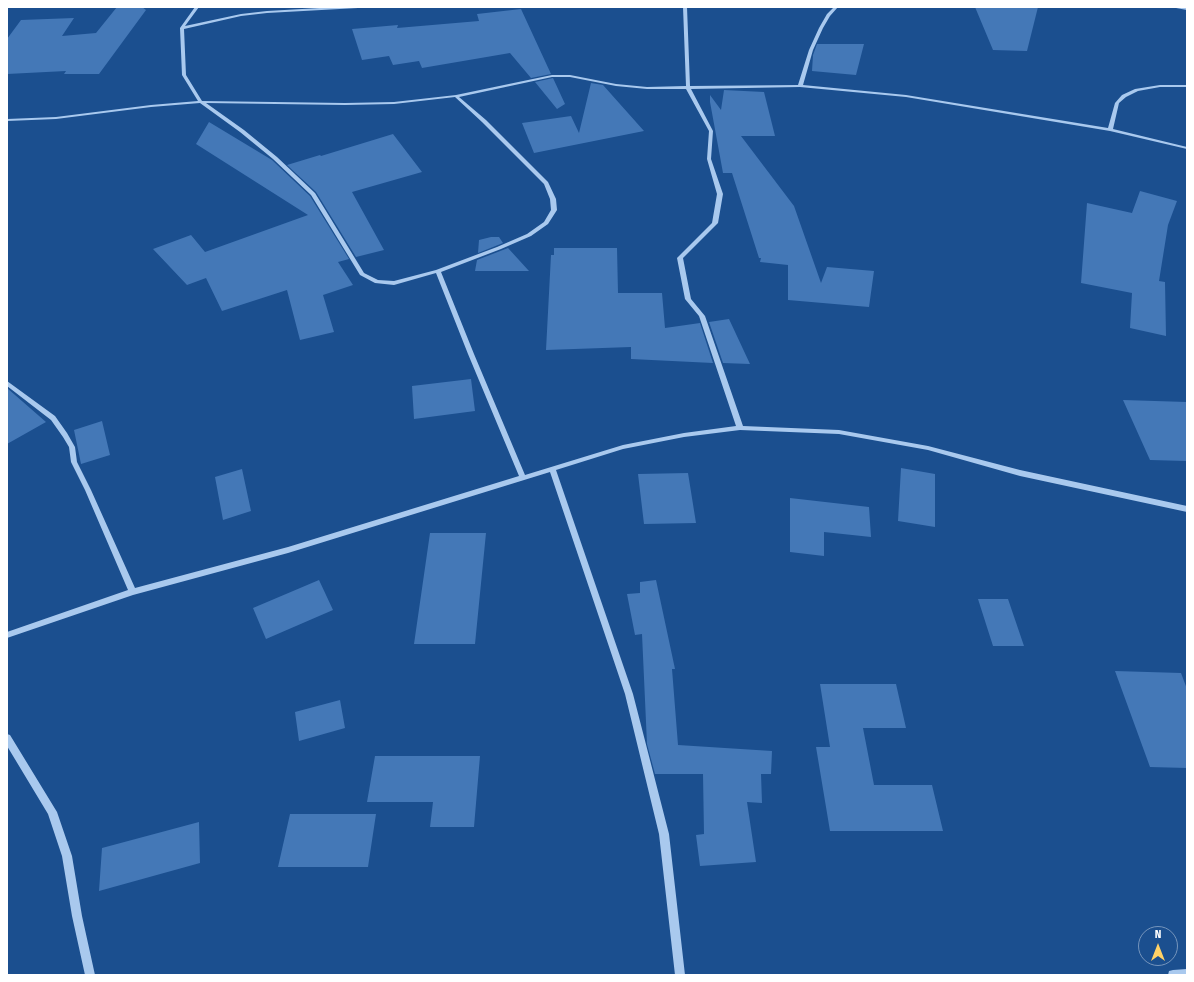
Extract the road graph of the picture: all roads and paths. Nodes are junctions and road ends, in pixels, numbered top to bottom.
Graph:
1 (197, 7) edge
2 (358, 7) edge
3 (685, 7) edge
4 (835, 7) edge
5 (1176, 7) edge
6 (1187, 9) edge
7 (182, 28) junction
8 (800, 86) junction
9 (1187, 86) edge
10 (688, 88) junction
11 (456, 96) junction
12 (201, 102) junction
13 (7, 120) edge
14 (1110, 130) junction
15 (1187, 148) edge
16 (438, 271) junction
17 (7, 383) edge
18 (740, 428) junction
19 (552, 468) junction
20 (523, 478) junction
21 (1187, 509) edge
22 (133, 592) junction
23 (7, 635) edge
24 (7, 738) edge
25 (1187, 974) edge
26 (90, 975) edge
27 (680, 975) edge
28 (1174, 975) edge

1 - 7 street
2 - 7 street
3 - 10 street
4 - 8 street
5 - 6 street
7 - 12 street
8 - 10 street
8 - 14 street
9 - 14 street
10 - 11 street
10 - 18 street
11 - 12 street
11 - 16 street
12 - 13 street
12 - 16 street
14 - 15 street
16 - 20 street
17 - 22 street
18 - 19 street
18 - 21 street
19 - 20 street
19 - 27 street
20 - 22 street
22 - 23 street
24 - 26 street
25 - 28 street

